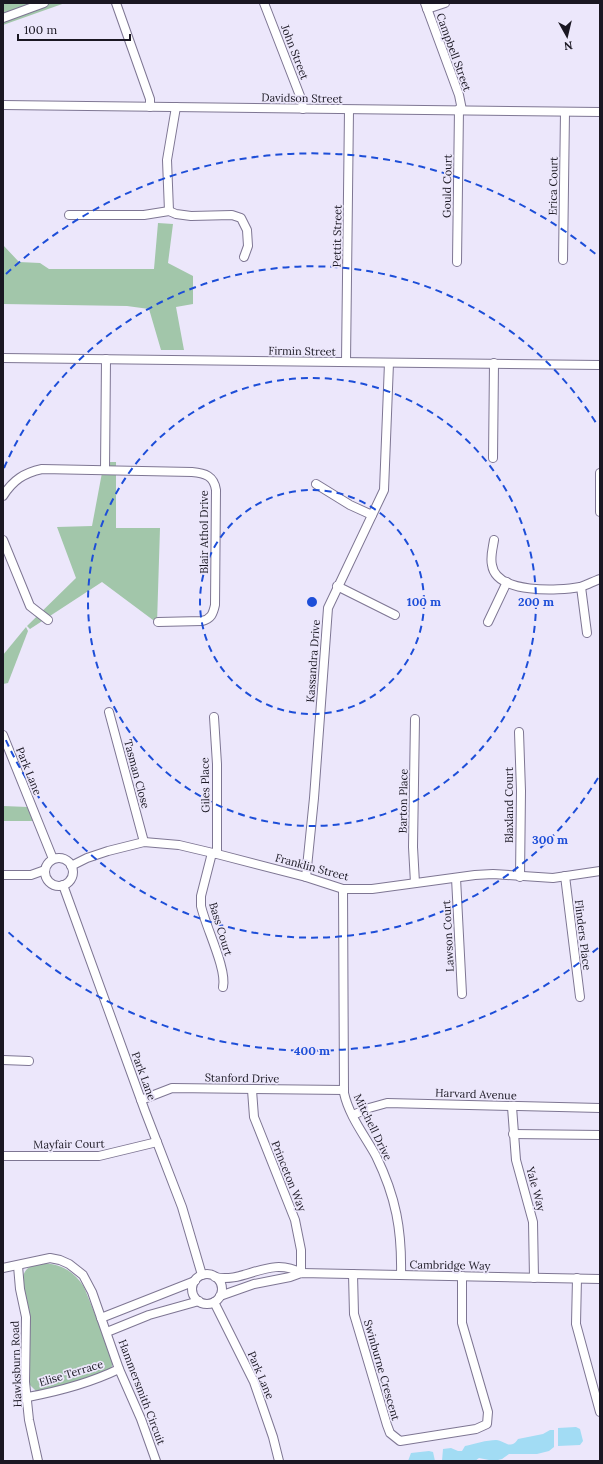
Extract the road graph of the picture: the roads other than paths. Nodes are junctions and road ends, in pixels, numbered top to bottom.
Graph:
1 (44, 3) edge
2 (116, 3) edge
3 (264, 3) edge
4 (444, 3) edge
5 (426, 6) edge
6 (3, 18) edge
7 (3, 105) edge
8 (150, 107) junction
9 (176, 107) junction
10 (303, 109) junction
11 (349, 110) junction
12 (460, 110) junction
13 (565, 112) junction
14 (600, 112) edge
15 (169, 211) junction
16 (69, 215) dead end
17 (244, 257) dead end
18 (563, 260) dead end
19 (457, 262) dead end
20 (3, 358) edge
21 (106, 359) junction
22 (346, 362) junction
23 (388, 363) junction
24 (494, 363) junction
25 (600, 366) edge
26 (493, 458) dead end
27 (105, 470) junction
28 (600, 473) edge
29 (316, 484) dead end
30 (3, 496) edge
31 (600, 512) edge
32 (372, 515) junction
33 (3, 540) edge
34 (494, 540) dead end
35 (600, 579) edge
36 (507, 582) junction
37 (337, 586) junction
38 (581, 587) junction
39 (395, 615) dead end
40 (48, 620) dead end
41 (158, 622) dead end
42 (488, 622) dead end
43 (587, 633) dead end
44 (109, 712) dead end
45 (214, 717) dead end
46 (415, 719) dead end
47 (519, 732) dead end
48 (3, 735) edge
49 (5, 746) edge
50 (144, 842) junction
51 (214, 853) junction
52 (53, 859) junction
53 (71, 866) junction
54 (45, 870) junction
55 (600, 871) edge
56 (3, 875) edge
57 (31, 875) junction
58 (565, 876) junction
59 (306, 877) junction
60 (520, 877) junction
61 (456, 878) junction
62 (50, 882) junction
63 (415, 883) junction
64 (63, 885) junction
65 (343, 889) junction
66 (223, 988) dead end
67 (462, 994) dead end
68 (580, 997) dead end
69 (3, 1060) edge
70 (29, 1061) dead end
71 (252, 1090) junction
72 (344, 1090) junction
73 (141, 1100) junction
74 (512, 1107) junction
75 (600, 1108) edge
76 (353, 1116) junction
77 (513, 1134) junction
78 (600, 1135) edge
79 (157, 1142) junction
80 (3, 1156) edge
81 (18, 1266) junction
82 (3, 1268) edge
83 (301, 1273) junction
84 (353, 1274) junction
85 (401, 1275) junction
86 (215, 1276) junction
87 (462, 1276) junction
88 (198, 1278) junction
89 (534, 1278) junction
90 (576, 1278) junction
91 (600, 1279) edge
92 (154, 1298) junction
93 (217, 1299) junction
94 (199, 1301) junction
95 (159, 1312) junction
96 (101, 1318) junction
97 (107, 1332) junction
98 (119, 1369) junction
99 (28, 1397) junction
100 (600, 1412) edge
101 (38, 1461) edge
102 (156, 1461) edge
103 (279, 1461) edge

1 - 6 street
2 - 8 street
3 - 10 street, John Street
4 - 5 street
5 - 12 street, Campbell Street
7 - 8 street, Davidson Street
8 - 9 street, Davidson Street
9 - 10 street, Davidson Street
9 - 15 street
10 - 11 street, Davidson Street
11 - 12 street, Davidson Street
11 - 22 street, Pettit Street
12 - 13 street, Davidson Street
12 - 19 street, Gould Court
13 - 14 street, Davidson Street
13 - 18 street, Erica Court
15 - 16 street
15 - 17 street
20 - 21 street, Firmin Street
21 - 22 street, Firmin Street
21 - 27 street
22 - 23 street, Firmin Street
23 - 24 street, Firmin Street
23 - 32 street, Kassandra Drive
24 - 25 street, Firmin Street
24 - 26 street
27 - 30 street, Blair Athol Drive
27 - 41 street, Blair Athol Drive
28 - 31 street
29 - 32 street
32 - 37 street, Kassandra Drive
33 - 40 street
34 - 36 street
35 - 38 street
36 - 38 street
36 - 42 street
37 - 39 street
37 - 59 street, Kassandra Drive
38 - 43 street
44 - 50 street, Tasman Close
45 - 51 street, Giles Place
46 - 63 street, Barton Place
47 - 60 street, Blaxland Court
48 - 49 street, Park Lane
49 - 52 street, Park Lane
50 - 51 street, Franklin Street
50 - 53 street, Franklin Street
51 - 59 street, Franklin Street
51 - 66 street, Bass Court
52 - 53 street
52 - 54 street
53 - 64 street
54 - 57 street
54 - 62 street
55 - 58 street, Franklin Street
56 - 57 street
57 - 62 street
58 - 60 street, Franklin Street
58 - 68 street, Flinders Place
59 - 65 street, Franklin Street
60 - 61 street, Franklin Street
61 - 63 street, Franklin Street
61 - 67 street, Lawson Court
62 - 64 street
63 - 65 street, Franklin Street
64 - 73 street, Park Lane
65 - 72 street, Mitchell Drive
69 - 70 street
71 - 72 street, Stanford Drive
71 - 73 street, Stanford Drive
71 - 83 street, Princeton Way
72 - 76 street, Mitchell Drive
73 - 79 street, Park Lane
74 - 75 street, Harvard Avenue
74 - 76 street, Harvard Avenue
74 - 77 street, Yale Way
76 - 85 street, Mitchell Drive
77 - 78 street
77 - 89 street, Yale Way
79 - 80 street, Mayfair Court
79 - 88 street, Park Lane
81 - 82 street, Hammersmith Circuit
81 - 96 street, Hammersmith Circuit
81 - 99 street, Hawksburn Road
83 - 84 street, Cambridge Way
83 - 86 street, Cambridge Way
83 - 93 street, Cambridge Way
84 - 85 street, Cambridge Way
84 - 87 street, Swinburne Crescent
85 - 87 street, Cambridge Way
86 - 88 street
86 - 93 street
87 - 89 street, Cambridge Way
88 - 92 street
88 - 94 street
89 - 90 street, Cambridge Way
90 - 91 street, Cambridge Way
90 - 100 street
92 - 95 street
92 - 96 street
93 - 94 street
93 - 103 street, Park Lane
94 - 95 street, Hammersmith Circuit
95 - 97 street, Hammersmith Circuit
96 - 97 street, Hammersmith Circuit
97 - 98 street, Hammersmith Circuit
98 - 99 street, Elise Terrace
98 - 102 street, Hammersmith Circuit
99 - 101 street, Hawksburn Road

